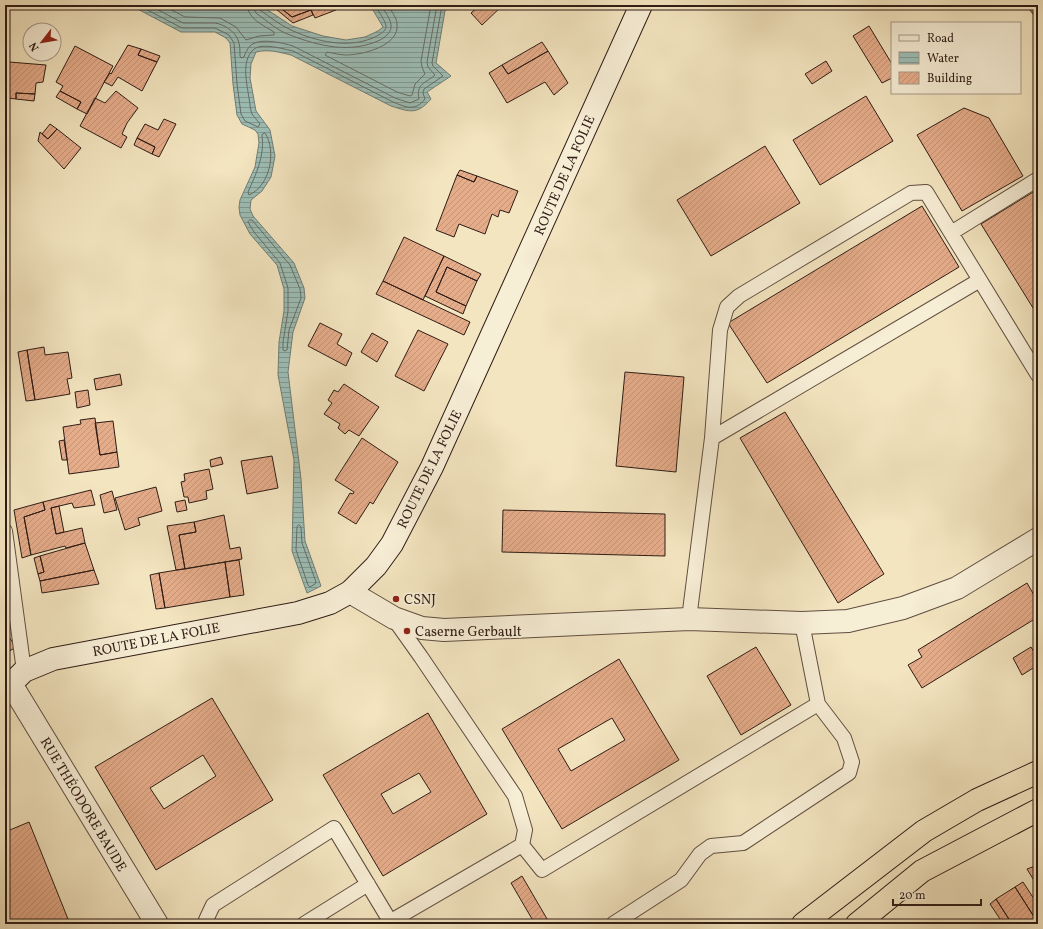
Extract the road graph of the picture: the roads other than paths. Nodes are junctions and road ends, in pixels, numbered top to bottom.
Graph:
1 (641, 5) edge
2 (1038, 179) edge
3 (951, 233) junction
4 (980, 280) junction
5 (1038, 375) edge
6 (712, 438) junction
7 (5, 531) edge
8 (1038, 539) edge
9 (350, 592) junction
10 (394, 618) junction
11 (689, 619) junction
12 (802, 624) junction
13 (14, 682) edge
14 (818, 704) junction
15 (1038, 772) edge
16 (1038, 810) edge
17 (522, 845) junction
18 (368, 884) junction
19 (388, 922) edge
20 (157, 924) edge
21 (207, 924) edge
22 (304, 924) edge
23 (613, 924) edge
24 (803, 924) edge
25 (857, 924) edge

1 - 9 street, ROUTE DE LA FOLIE
2 - 3 lane
3 - 4 lane
3 - 6 lane
4 - 5 lane
4 - 6 lane
6 - 11 lane
7 - 13 lane
8 - 12 street
9 - 10 street
9 - 13 street, ROUTE DE LA FOLIE
10 - 11 street
10 - 17 lane
11 - 12 street
12 - 14 lane
13 - 20 street, RUE THÉODORE BAUDE
14 - 17 lane
14 - 23 lane
15 - 24 highway
16 - 25 highway
17 - 19 lane
18 - 19 lane
18 - 21 lane
18 - 22 lane

